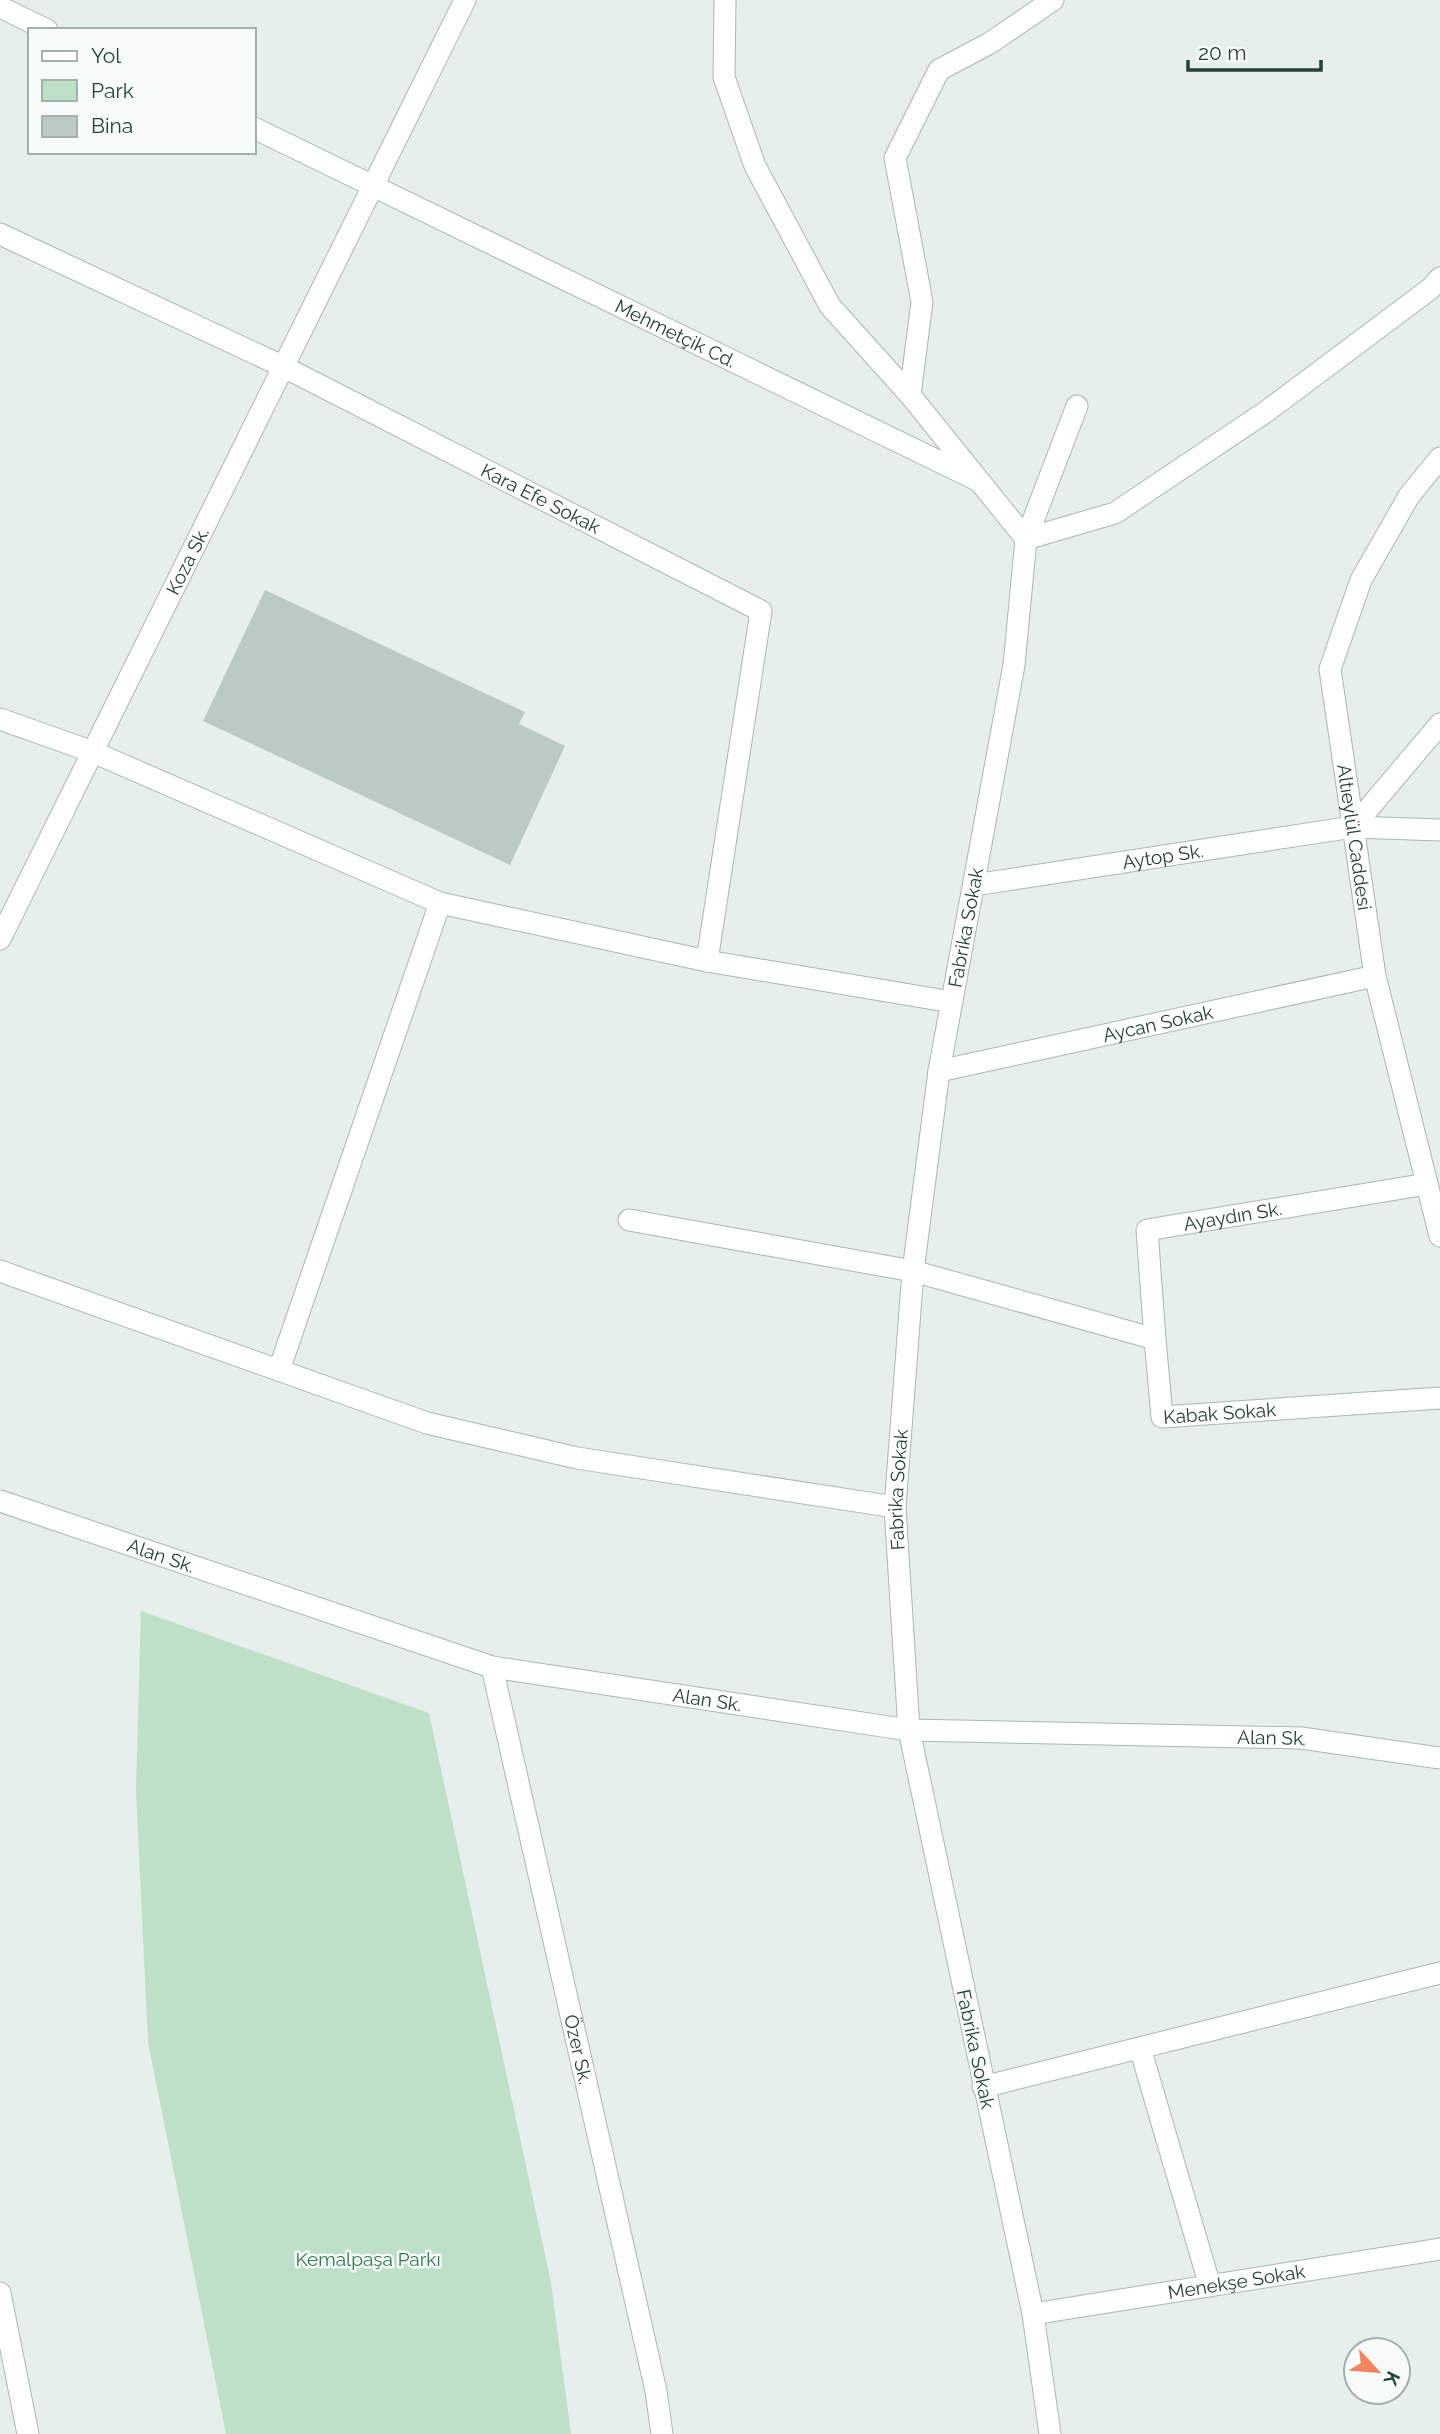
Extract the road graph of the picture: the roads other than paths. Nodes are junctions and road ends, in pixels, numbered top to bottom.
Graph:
1 (466, 0) edge
2 (724, 0) edge
3 (1053, 0) edge
4 (0, 8) edge
5 (43, 28) edge
6 (256, 129) edge
7 (374, 185) junction
8 (0, 234) edge
9 (1440, 278) edge
10 (284, 367) junction
11 (910, 395) junction
12 (1077, 406) dead end
13 (1440, 458) edge
14 (977, 480) junction
15 (1026, 539) junction
16 (0, 719) edge
17 (1440, 724) edge
18 (93, 752) junction
19 (1353, 827) junction
20 (1440, 830) edge
21 (974, 886) junction
22 (440, 903) junction
23 (0, 939) edge
24 (708, 961) junction
25 (1375, 976) junction
26 (952, 1002) junction
27 (939, 1070) junction
28 (1427, 1184) junction
29 (629, 1220) dead end
30 (1440, 1236) edge
31 (0, 1270) edge
32 (913, 1271) junction
33 (1156, 1339) junction
34 (279, 1370) junction
35 (1440, 1398) edge
36 (0, 1501) edge
37 (895, 1507) junction
38 (492, 1667) junction
39 (909, 1730) junction
40 (1440, 1758) edge
41 (1440, 1973) edge
42 (1140, 2048) junction
43 (983, 2087) junction
44 (1440, 2249) edge
45 (1210, 2286) junction
46 (0, 2293) edge
47 (1033, 2314) junction
48 (28, 2434) edge
49 (662, 2434) edge
50 (1050, 2434) edge

1 - 7 street, Koza Sk.
2 - 11 street
3 - 11 street
4 - 5 street
6 - 7 street, Mehmetçik Cd.
7 - 10 street, Koza Sk.
7 - 14 street, Mehmetçik Cd.
8 - 10 street, Kara Efe Sokak
9 - 15 street
10 - 18 street, Koza Sk.
10 - 24 street, Kara Efe Sokak
11 - 14 street
12 - 15 street, Fabrika Sokak
13 - 19 street, Altıeylül Caddesi
14 - 15 street
15 - 21 street, Fabrika Sokak
16 - 18 street
17 - 19 street
18 - 22 street
18 - 23 street, Koza Sk.
19 - 20 street, Aytop Sk.
19 - 21 street, Aytop Sk.
19 - 25 street, Altıeylül Caddesi
21 - 26 street, Fabrika Sokak
22 - 24 street
22 - 34 street
24 - 26 street
25 - 27 street, Aycan Sokak
25 - 28 street, Altıeylül Caddesi
26 - 27 street, Fabrika Sokak
27 - 32 street, Fabrika Sokak
28 - 30 street, Altıeylül Caddesi
28 - 33 street, Ayaydın Sk.
29 - 32 street
31 - 34 street
32 - 33 street
32 - 37 street, Fabrika Sokak
33 - 35 street, Kabak Sokak
34 - 37 street
36 - 38 street, Alan Sk.
37 - 39 street, Fabrika Sokak
38 - 39 street, Alan Sk.
38 - 49 street, Özer Sk.
39 - 40 street, Alan Sk.
39 - 43 street, Fabrika Sokak
41 - 42 street
42 - 43 street
42 - 45 street
43 - 47 street, Fabrika Sokak
44 - 45 street, Menekşe Sokak
45 - 47 street, Menekşe Sokak
46 - 48 street
47 - 50 street, Fabrika Sokak

